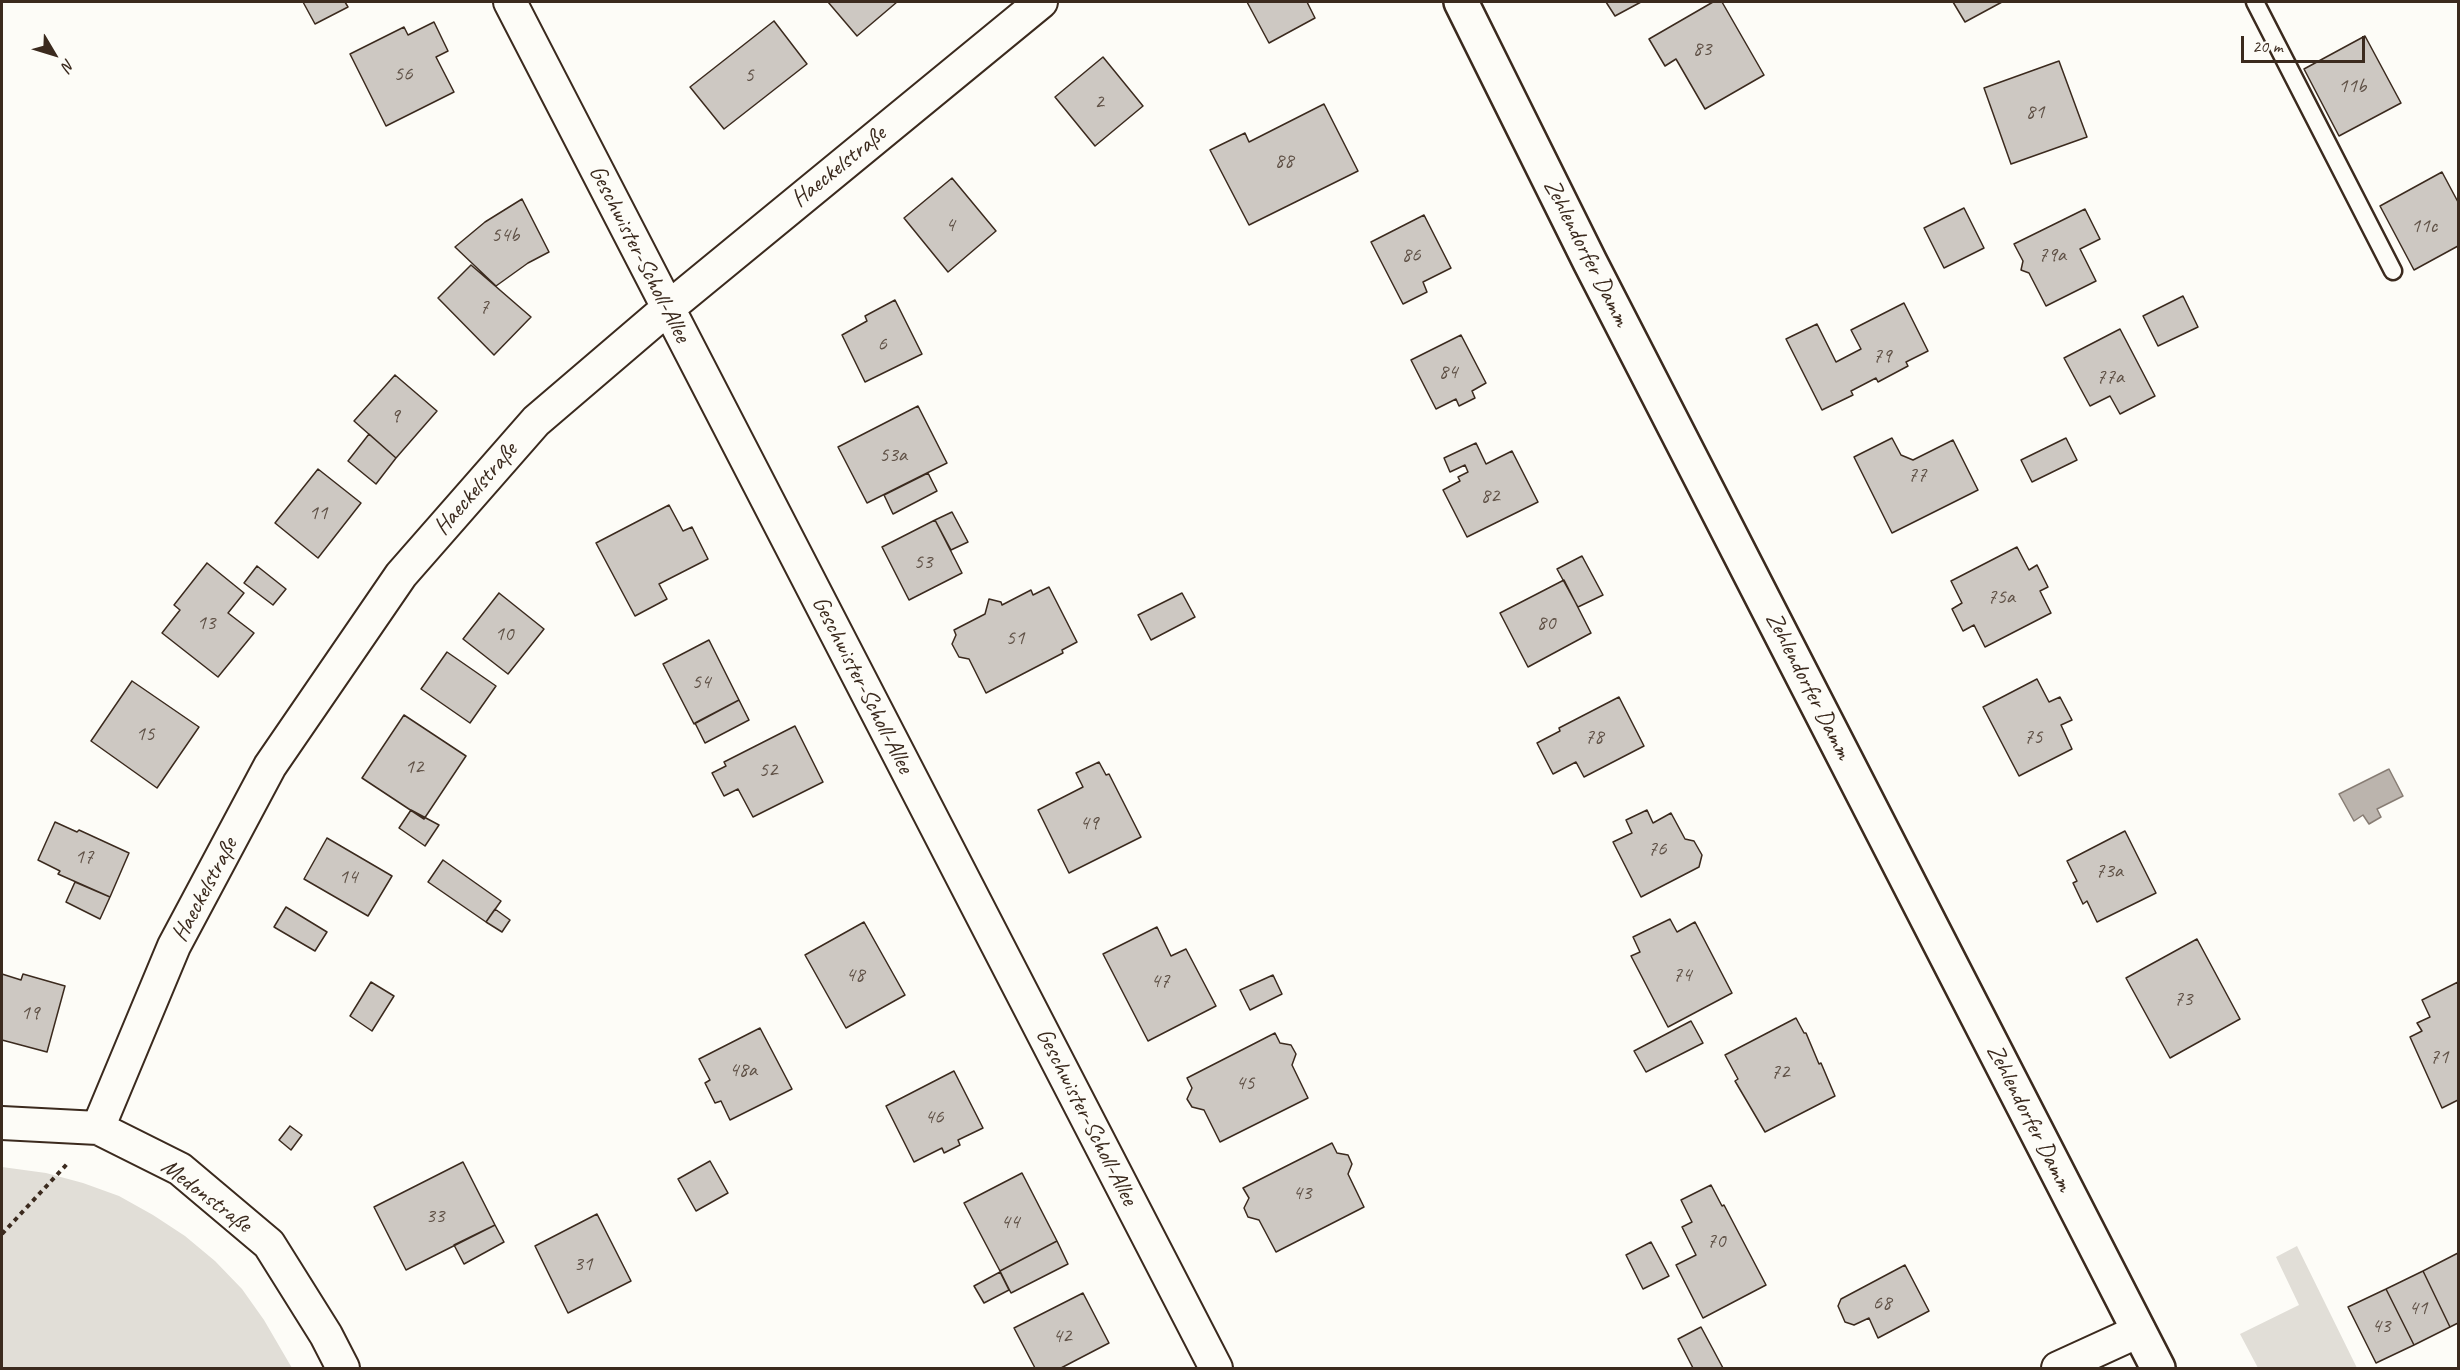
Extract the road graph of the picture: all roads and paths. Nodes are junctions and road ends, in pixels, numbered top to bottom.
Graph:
1 (510, 2) edge
2 (1041, 2) edge
3 (1461, 2) edge
4 (2255, 2) edge
5 (2394, 271) dead end
6 (667, 309) junction
7 (2, 1123) edge
8 (98, 1128) junction
9 (2, 1233) edge
10 (2139, 1331) junction
11 (343, 1368) edge
12 (1216, 1368) edge
13 (2058, 1368) edge
14 (2158, 1368) edge

1 - 6 street, Geschwister-Scholl-Allee
2 - 6 street, Haeckelstraße
3 - 10 main road, Zehlendorfer Damm
4 - 5 lane
6 - 8 street, Haeckelstraße
6 - 12 street, Geschwister-Scholl-Allee
7 - 8 street, Medonstraße
8 - 9 path
8 - 11 street, Medonstraße
10 - 13 street
10 - 14 main road, Zehlendorfer Damm

